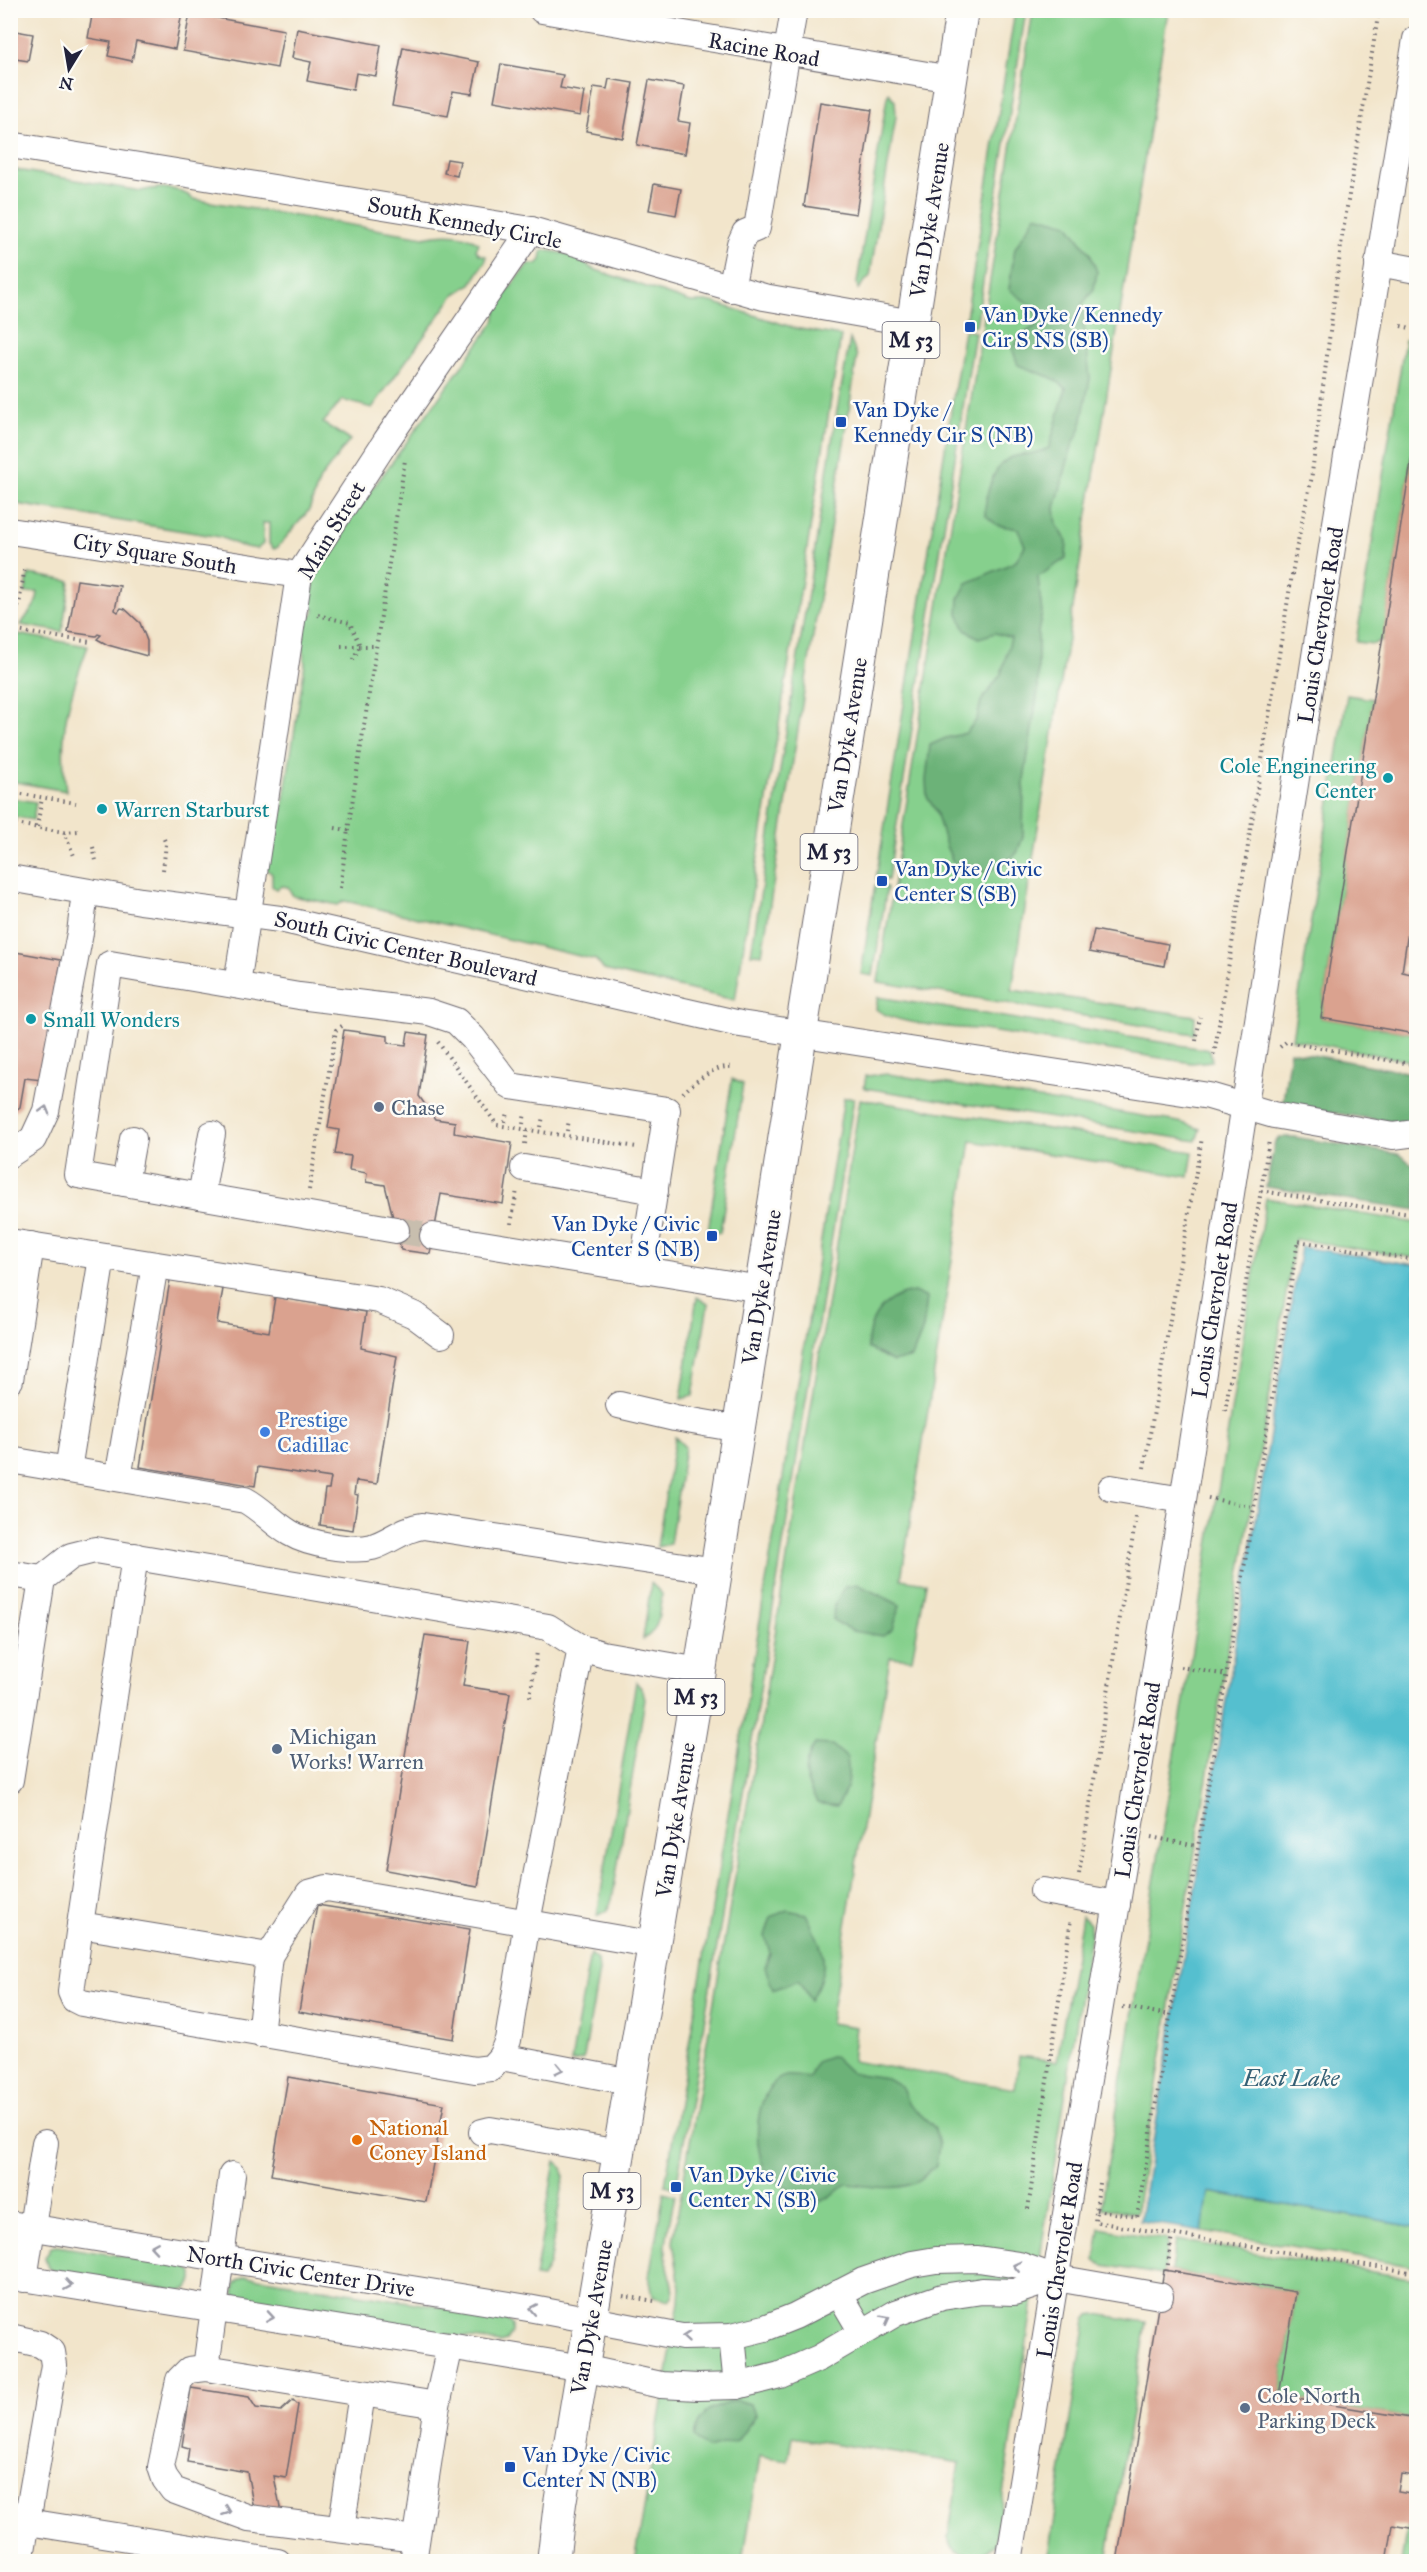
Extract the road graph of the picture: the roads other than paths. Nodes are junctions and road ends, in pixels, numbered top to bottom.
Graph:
1 (542, 10) edge
2 (794, 10) edge
3 (962, 10) edge
4 (1416, 39) edge
5 (786, 53) junction
6 (951, 79) junction
7 (10, 145) edge
8 (531, 230) junction
9 (1378, 263) junction
10 (1416, 270) edge
11 (731, 289) junction
12 (913, 323) junction
13 (10, 531) edge
14 (299, 575) junction
15 (10, 878) edge
16 (85, 892) junction
17 (246, 913) junction
18 (237, 985) junction
19 (799, 1035) junction
20 (1245, 1107) junction
21 (212, 1134) dead end
22 (1405, 1135) edge
23 (133, 1139) dead end
24 (1416, 1149) edge
25 (10, 1154) edge
26 (524, 1168) dead end
27 (125, 1184) junction
28 (655, 1191) junction
29 (201, 1196) junction
30 (396, 1230) tunnel mouth
31 (433, 1236) tunnel mouth
32 (21, 1244) edge
33 (102, 1257) junction
34 (154, 1265) junction
35 (642, 1271) junction
36 (761, 1289) junction
37 (441, 1335) dead end
38 (10, 1380) edge
39 (619, 1405) dead end
40 (739, 1429) junction
41 (10, 1460) edge
42 (68, 1470) junction
43 (118, 1478) junction
44 (1111, 1488) dead end
45 (1191, 1498) junction
46 (135, 1556) junction
47 (716, 1571) junction
48 (10, 1574) edge
49 (42, 1579) junction
50 (581, 1648) junction
51 (700, 1671) junction
52 (13, 1751) edge
53 (10, 1780) edge
54 (1043, 1891) dead end
55 (1117, 1904) junction
56 (527, 1922) junction
57 (80, 1925) junction
58 (655, 1945) junction
59 (269, 1956) junction
60 (260, 2034) junction
61 (501, 2057) junction
62 (631, 2082) junction
63 (482, 2132) dead end
64 (45, 2143) dead end
65 (619, 2153) junction
66 (232, 2175) dead end
67 (21, 2226) edge
68 (220, 2258) junction
69 (17, 2277) edge
70 (1056, 2278) junction
71 (839, 2293) junction
72 (1160, 2296) dead end
73 (213, 2308) junction
74 (591, 2320) junction
75 (862, 2332) junction
76 (732, 2336) junction
77 (12, 2342) edge
78 (450, 2346) junction
79 (206, 2368) junction
80 (583, 2368) junction
81 (737, 2386) junction
82 (362, 2394) junction
83 (437, 2405) junction
84 (341, 2529) junction
85 (21, 2530) edge
86 (415, 2550) edge
87 (229, 2558) edge
88 (20, 2562) edge
89 (278, 2562) edge
90 (553, 2562) edge
91 (1009, 2562) edge

1 - 5 street, Racine Road
2 - 5 street
3 - 6 main road, Van Dyke Avenue / M 53
4 - 9 street, Louis Chevrolet Road
5 - 6 street, Racine Road
5 - 11 street
6 - 12 main road, Van Dyke Avenue / M 53
7 - 8 street, South Kennedy Circle
8 - 11 street, South Kennedy Circle
8 - 14 street, Main Street
9 - 10 street
9 - 20 street, Louis Chevrolet Road
11 - 12 street, South Kennedy Circle
12 - 19 main road, Van Dyke Avenue / M 53
13 - 14 street, City Square South
14 - 17 street, Main Street
15 - 16 street, South Civic Center Boulevard
16 - 17 street, South Civic Center Boulevard
25 -> 16 street
17 - 18 street, Main Street
17 - 19 street, South Civic Center Boulevard
18 - 27 street
18 - 28 street
19 - 20 street, South Civic Center Boulevard
19 - 36 main road, Van Dyke Avenue / M 53
20 - 22 street, South Civic Center Boulevard
20 - 45 street, Louis Chevrolet Road
21 - 29 street
22 - 24 street, South Civic Center Boulevard
23 - 27 street
26 - 28 street
27 - 29 street
28 - 35 street
29 - 30 street
31 - 35 street
32 - 33 street
32 - 38 street
33 - 34 street
33 - 42 street
34 - 37 street
34 - 43 street
35 - 36 street
36 - 40 main road, Van Dyke Avenue / M 53
39 - 40 street
40 - 47 main road, Van Dyke Avenue / M 53
41 - 42 street
42 - 43 street
43 - 47 street
44 - 45 street
45 - 55 street, Louis Chevrolet Road
46 - 49 street
46 - 50 street
46 - 57 street
47 - 51 main road, Van Dyke Avenue / M 53
48 - 49 street
49 - 52 street
50 - 51 street
50 - 56 street
51 - 58 main road, Van Dyke Avenue / M 53
52 - 53 street
54 - 55 street
55 - 70 street, Louis Chevrolet Road
56 - 58 street
56 - 59 street
56 - 61 street
57 - 59 street
57 - 60 street
58 - 62 main road, Van Dyke Avenue / M 53
59 - 60 street
60 - 61 street
61 -> 62 street
62 - 65 main road, Van Dyke Avenue / M 53
63 - 65 street
64 - 67 street
65 - 74 main road, Van Dyke Avenue / M 53
66 - 68 street
68 -> 67 street, North Civic Center Drive
67 - 69 street
68 - 73 street
74 -> 68 street, North Civic Center Drive
69 -> 73 street
70 -> 71 street, North Civic Center Drive
70 - 72 street, North Civic Center Drive
75 -> 70 street
70 - 91 street, Louis Chevrolet Road
71 - 75 street
71 - 76 street, North Civic Center Drive
73 -> 78 street
73 - 79 street
76 -> 74 street, North Civic Center Drive
74 - 80 main road, Van Dyke Avenue / M 53
75 - 81 street
76 - 81 street
77 - 85 street
78 - 80 street
78 - 83 street
79 - 82 street
79 -> 84 street
80 - 81 street
80 - 90 main road, Van Dyke Avenue / M 53
82 - 83 street
82 - 84 street
83 - 86 street
84 - 86 street
85 - 87 street
85 - 88 street
87 - 89 street

